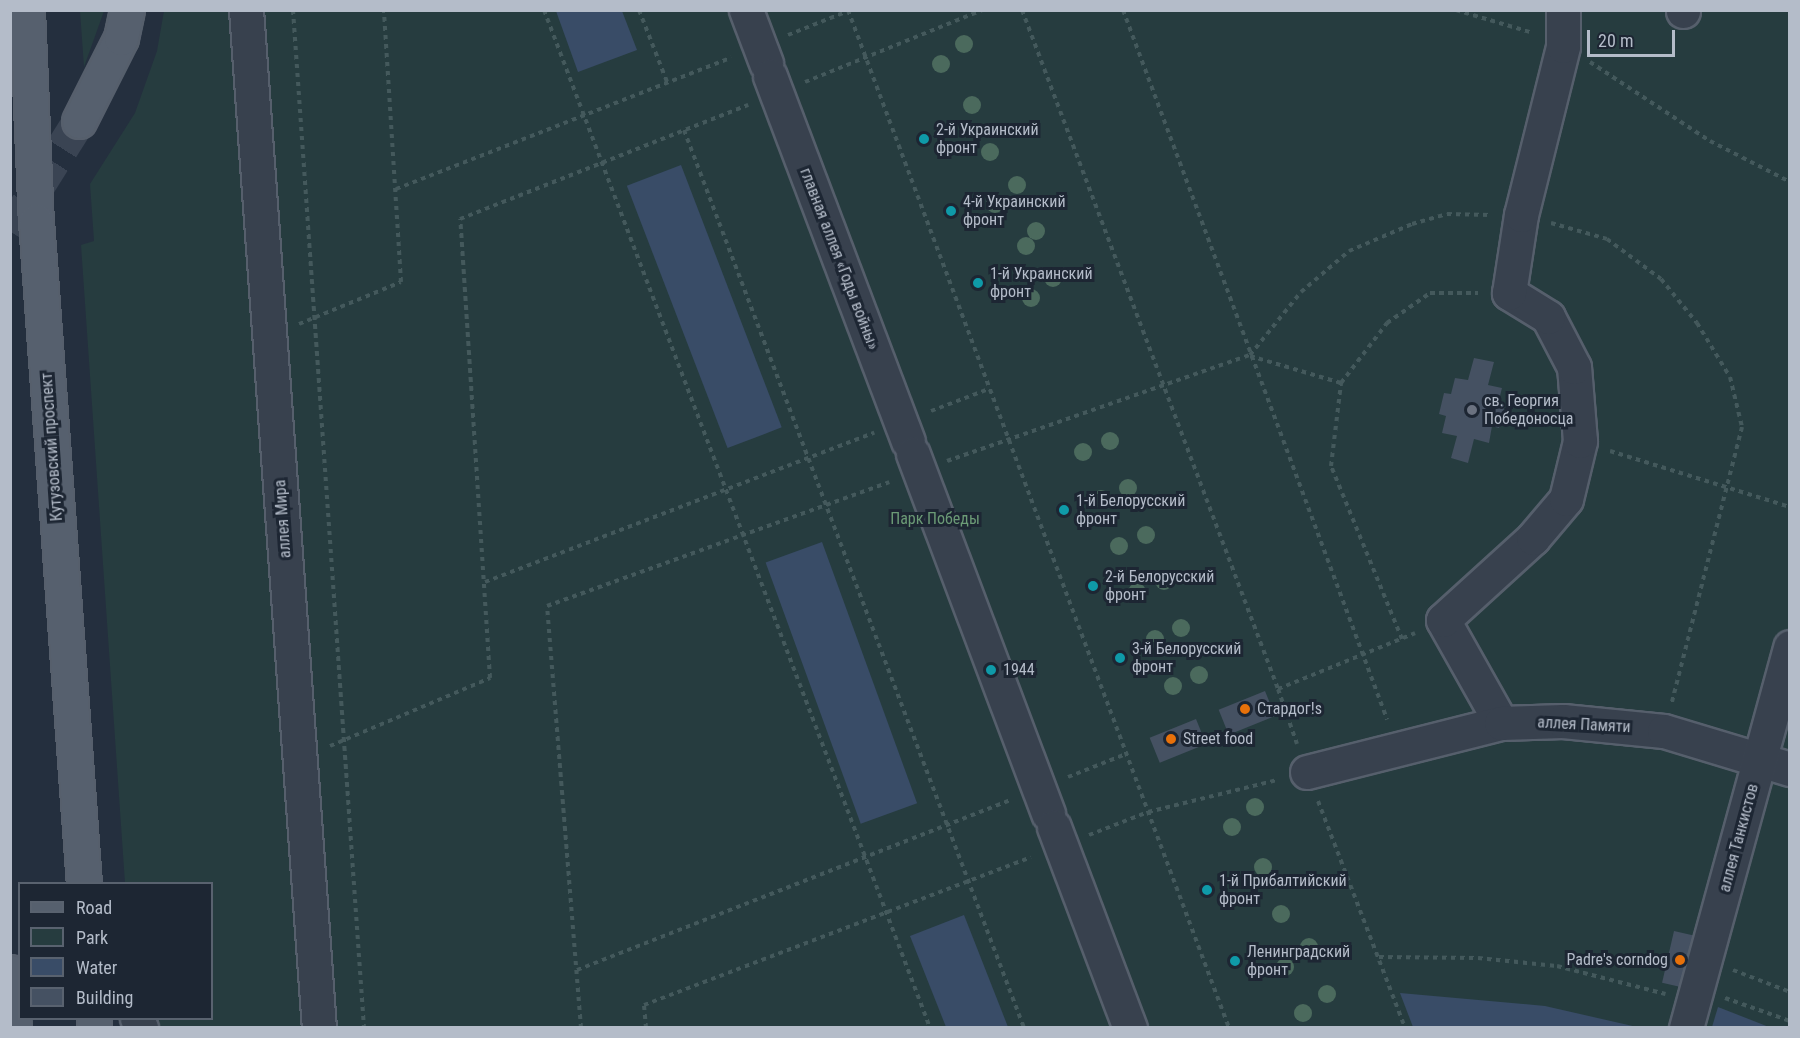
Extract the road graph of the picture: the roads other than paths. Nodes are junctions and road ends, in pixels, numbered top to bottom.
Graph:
1 (27, 10) edge
2 (127, 10) edge
3 (246, 10) edge
4 (746, 10) edge
5 (1563, 10) edge
6 (79, 121) tunnel mouth
7 (1790, 647) edge
8 (1500, 723) junction
9 (1775, 764) edge
10 (1307, 772) road end
11 (84, 882) edge
12 (10, 972) edge
13 (1696, 994) edge
14 (14, 1028) edge
15 (319, 1028) edge
16 (1130, 1028) edge

1 - 11 main road, Кутузовский проспект
2 - 6 main road
3 - 15 street, аллея Мира
4 - 16 street, главная аллея «Годы войны»
5 - 8 street
7 - 9 street, аллея Танкистов
8 - 9 street, аллея Памяти
8 - 10 street, аллея Памяти
9 - 13 street, аллея Танкистов
12 - 14 main road

